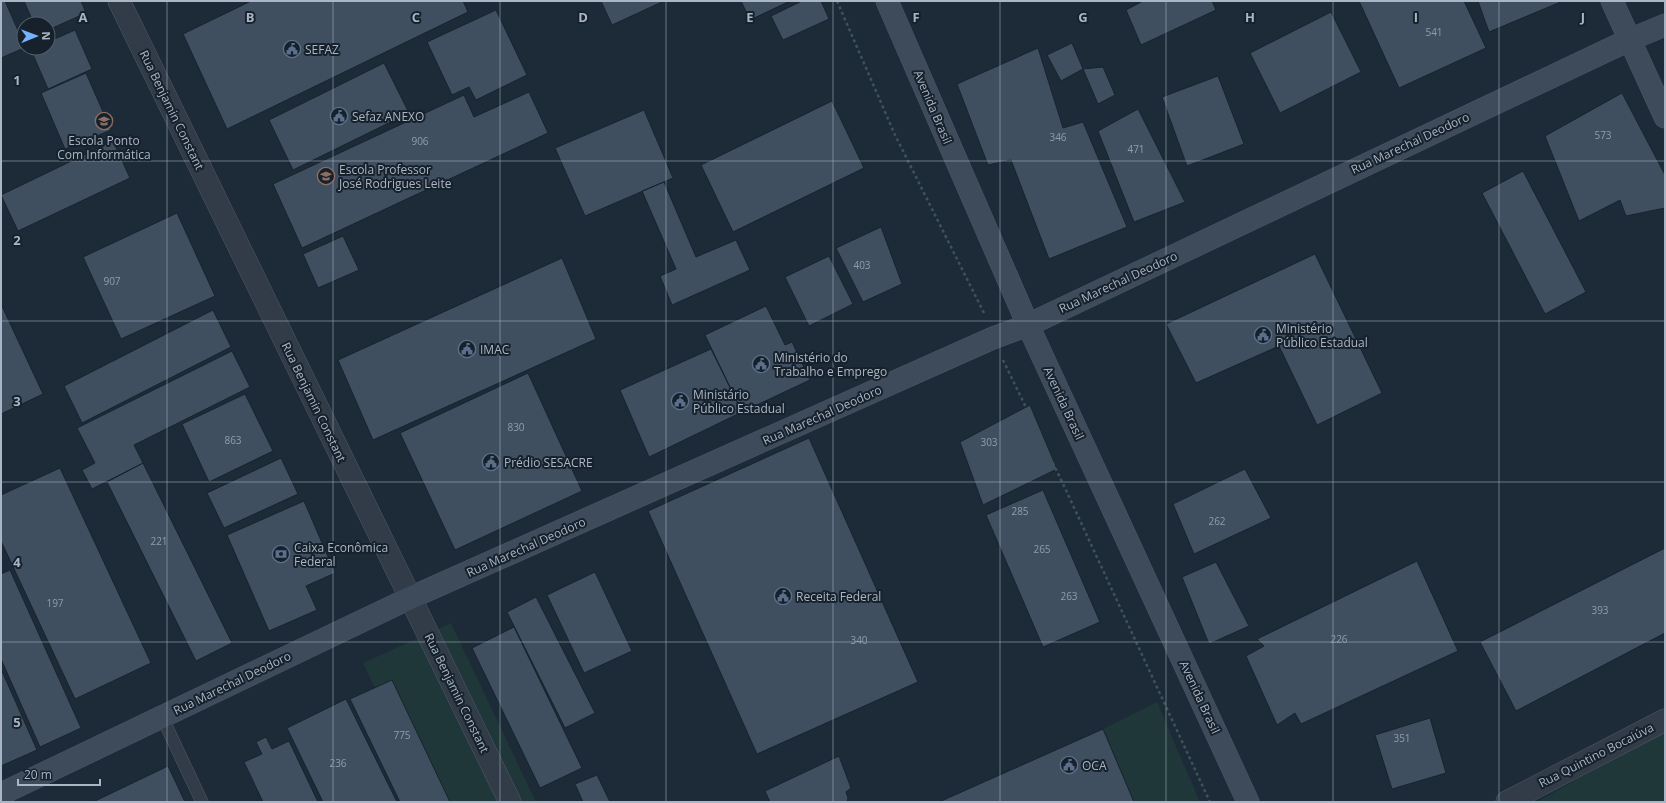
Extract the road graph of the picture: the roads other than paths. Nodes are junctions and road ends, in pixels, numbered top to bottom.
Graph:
1 (119, 1) edge
2 (887, 1) edge
3 (1612, 1) edge
4 (1665, 25) edge
5 (1628, 40) junction
6 (1665, 117) edge
7 (1028, 325) junction
8 (410, 598) junction
9 (162, 717) junction
10 (1665, 720) edge
11 (1, 794) edge
12 (202, 802) edge
13 (510, 802) edge
14 (1248, 802) edge
15 (1507, 802) edge

1 - 8 street, Rua Benjamin Constant
2 - 7 main road, Avenida Brasil
3 - 5 main road
4 - 5 main road, Rua Marechal Deodoro
5 - 6 main road
5 - 7 main road, Rua Marechal Deodoro
7 - 8 main road, Rua Marechal Deodoro
7 - 14 main road, Avenida Brasil
8 - 9 main road, Rua Marechal Deodoro
8 - 13 street, Rua Benjamin Constant
9 - 11 main road, Rua Marechal Deodoro
9 - 12 lane
10 - 15 street, Rua Quintino Bocaiúva

